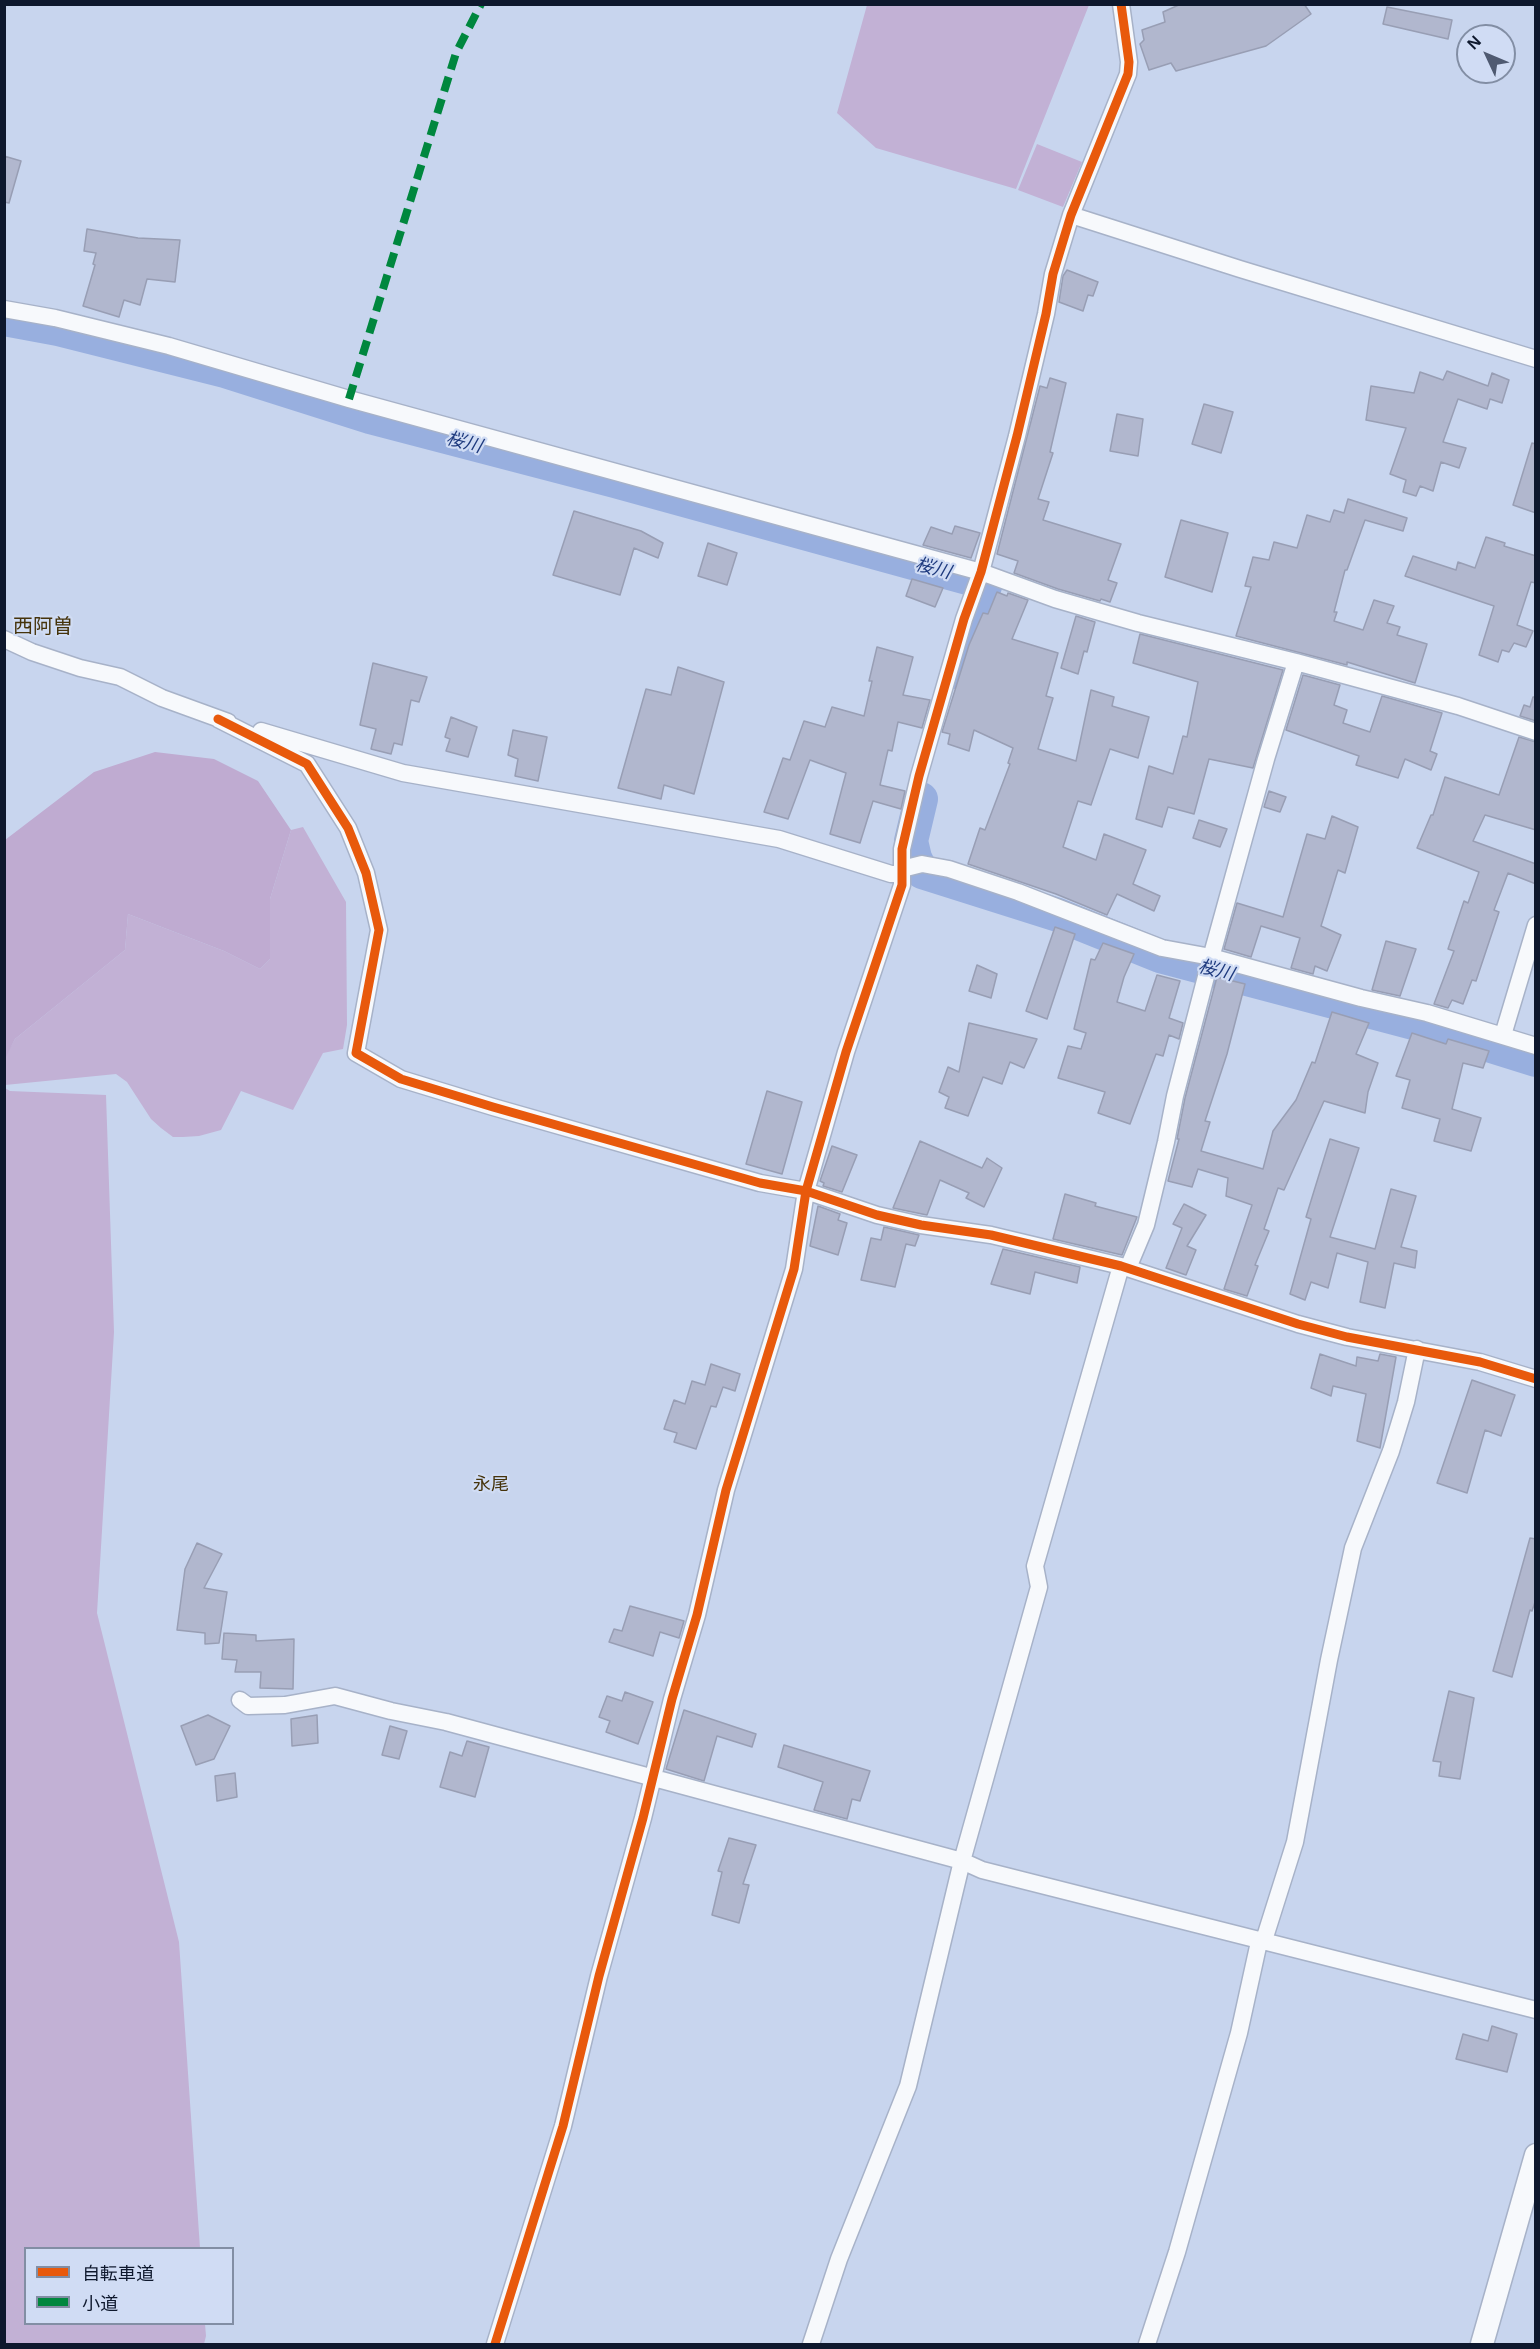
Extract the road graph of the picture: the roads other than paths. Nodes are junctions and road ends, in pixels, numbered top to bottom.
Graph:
1 (1121, 4) edge
2 (1071, 215) junction
3 (4, 309) edge
4 (1536, 359) edge
5 (979, 578) junction
6 (4, 639) edge
7 (1296, 662) junction
8 (218, 718) junction
9 (1536, 732) edge
10 (909, 869) junction
11 (1536, 925) edge
12 (1209, 965) junction
13 (1503, 1035) junction
14 (1536, 1046) edge
15 (806, 1191) junction
16 (1124, 1267) junction
17 (1417, 1349) junction
18 (1536, 1379) edge
19 (240, 1700) dead end
20 (653, 1779) junction
21 (962, 1861) junction
22 (1259, 1942) junction
23 (1536, 2010) edge
24 (1536, 2155) edge
25 (495, 2344) edge
26 (811, 2344) edge
27 (1147, 2344) edge
28 (1482, 2344) edge

1 - 2 street
2 - 4 street
2 - 5 street
3 - 5 street
5 - 7 street
5 - 10 street
6 - 8 street
7 - 9 street
7 - 12 street
8 - 10 street
8 - 15 street
10 - 12 street
10 - 15 street
11 - 13 street
12 - 13 street
12 - 16 street
13 - 14 street
15 - 16 street
15 - 20 street
16 - 17 street
16 - 21 street
17 - 18 street
17 - 22 street
19 - 20 street
20 - 21 street
20 - 25 street
21 - 22 street
21 - 26 street
22 - 23 street
22 - 27 street
24 - 28 street

